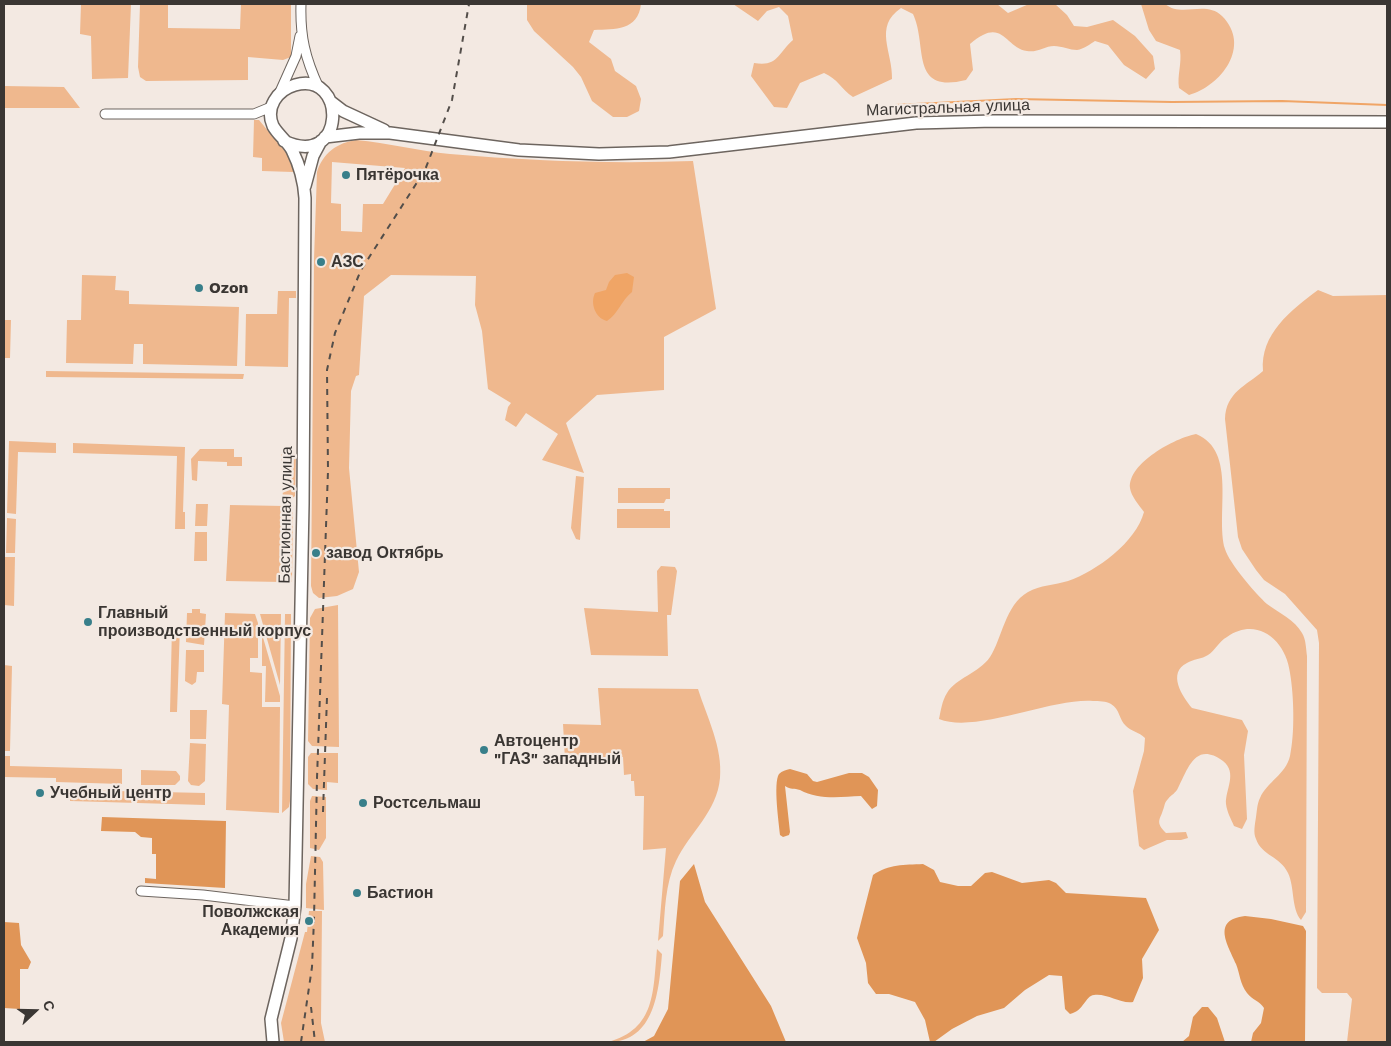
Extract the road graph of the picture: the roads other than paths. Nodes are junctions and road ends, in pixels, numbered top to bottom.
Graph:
1 (301, 4) edge
2 (300, 31) junction
3 (319, 88) junction
4 (279, 94) junction
5 (330, 100) junction
6 (271, 107) junction
7 (105, 114) dead end
8 (254, 114) junction
9 (1387, 122) edge
10 (272, 124) junction
11 (390, 133) junction
12 (323, 139) junction
13 (284, 140) junction
14 (304, 193) junction
15 (142, 891) dead end
16 (295, 906) junction
17 (273, 1042) edge

1 - 2 street
2 - 3 street
2 - 4 street
3 - 4 main road
3 - 5 main road
4 - 6 main road
5 - 11 main road
5 - 12 main road
6 - 8 street
6 - 10 main road
7 - 8 street
8 - 10 street
9 - 11 main road, Магистральная улица
10 - 13 main road
11 - 12 main road
12 - 13 main road
12 - 14 main road
13 - 14 main road, Бастионная улица
14 - 16 main road, Бастионная улица
15 - 16 street
16 - 17 main road, Бастионная улица

